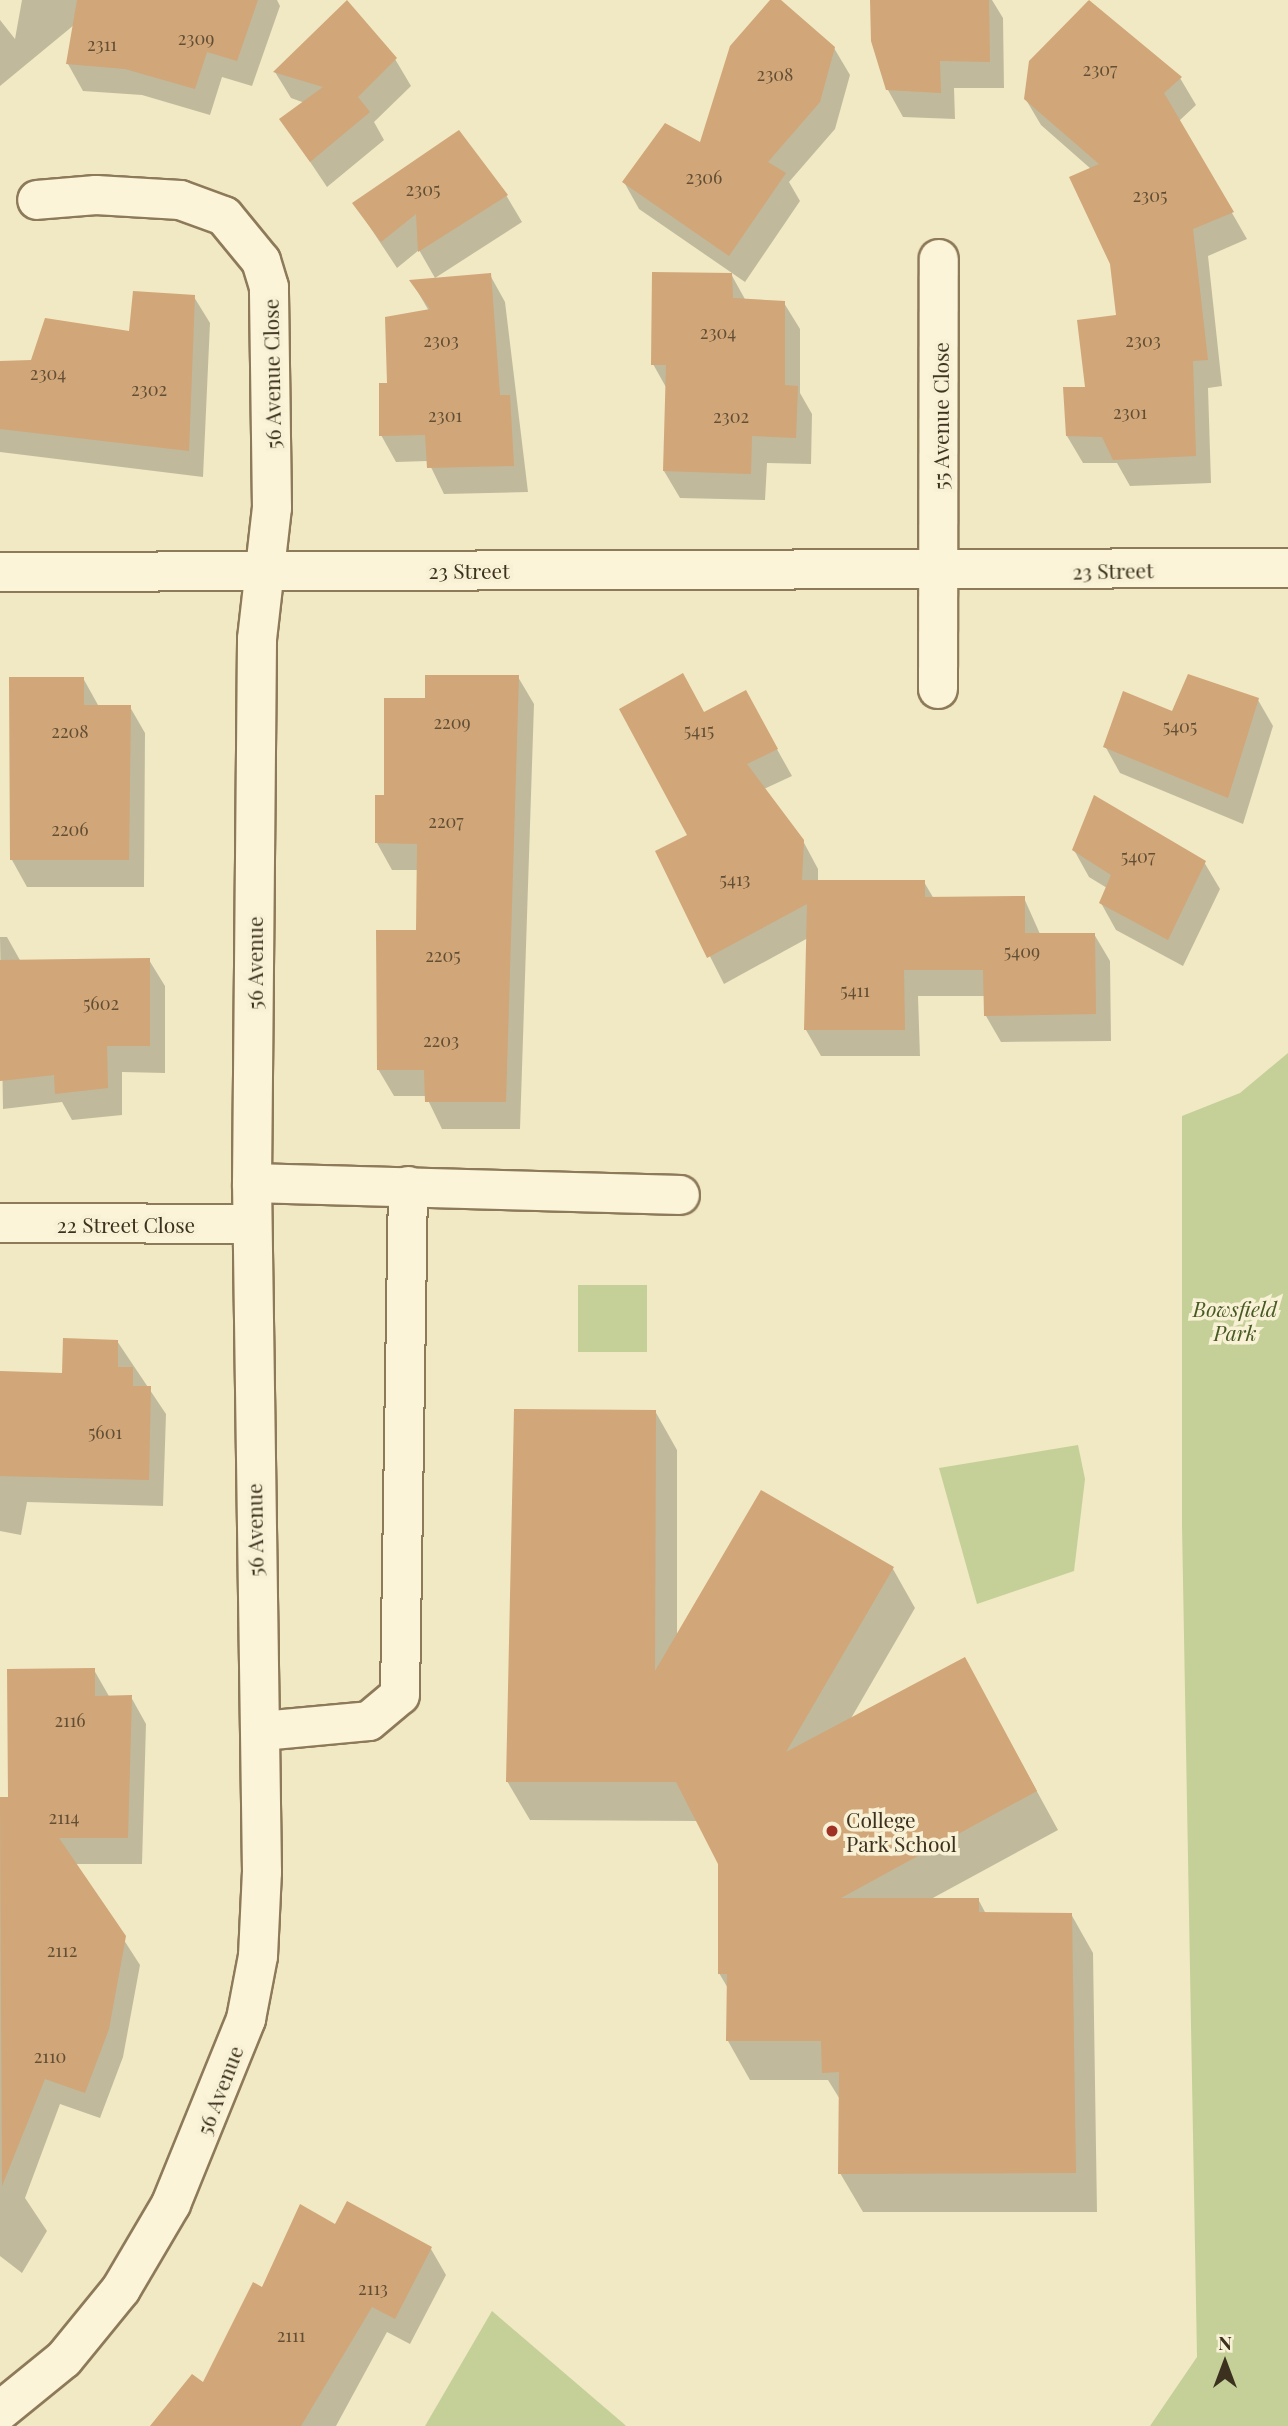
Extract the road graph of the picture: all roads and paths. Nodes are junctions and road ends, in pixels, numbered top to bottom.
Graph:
1 (37, 201) dead end
2 (939, 258) dead end
3 (265, 568) junction
4 (1288, 568) edge
5 (0, 572) edge
6 (938, 573) junction
7 (938, 689) dead end
8 (252, 1183) junction
9 (408, 1186) junction
10 (680, 1195) dead end
11 (0, 1223) edge
12 (252, 1224) junction
13 (262, 1731) junction
14 (0, 2411) edge

1 - 3 street, 56 Avenue Close
2 - 6 street, 55 Avenue Close
3 - 5 street, 23 Street
3 - 6 street, 23 Street
3 - 8 street, 56 Avenue
4 - 6 street, 23 Street
6 - 7 street
8 - 9 street
8 - 12 street, 56 Avenue
9 - 10 street
9 - 13 street
11 - 12 street, 22 Street Close
12 - 13 street, 56 Avenue
13 - 14 street, 56 Avenue

